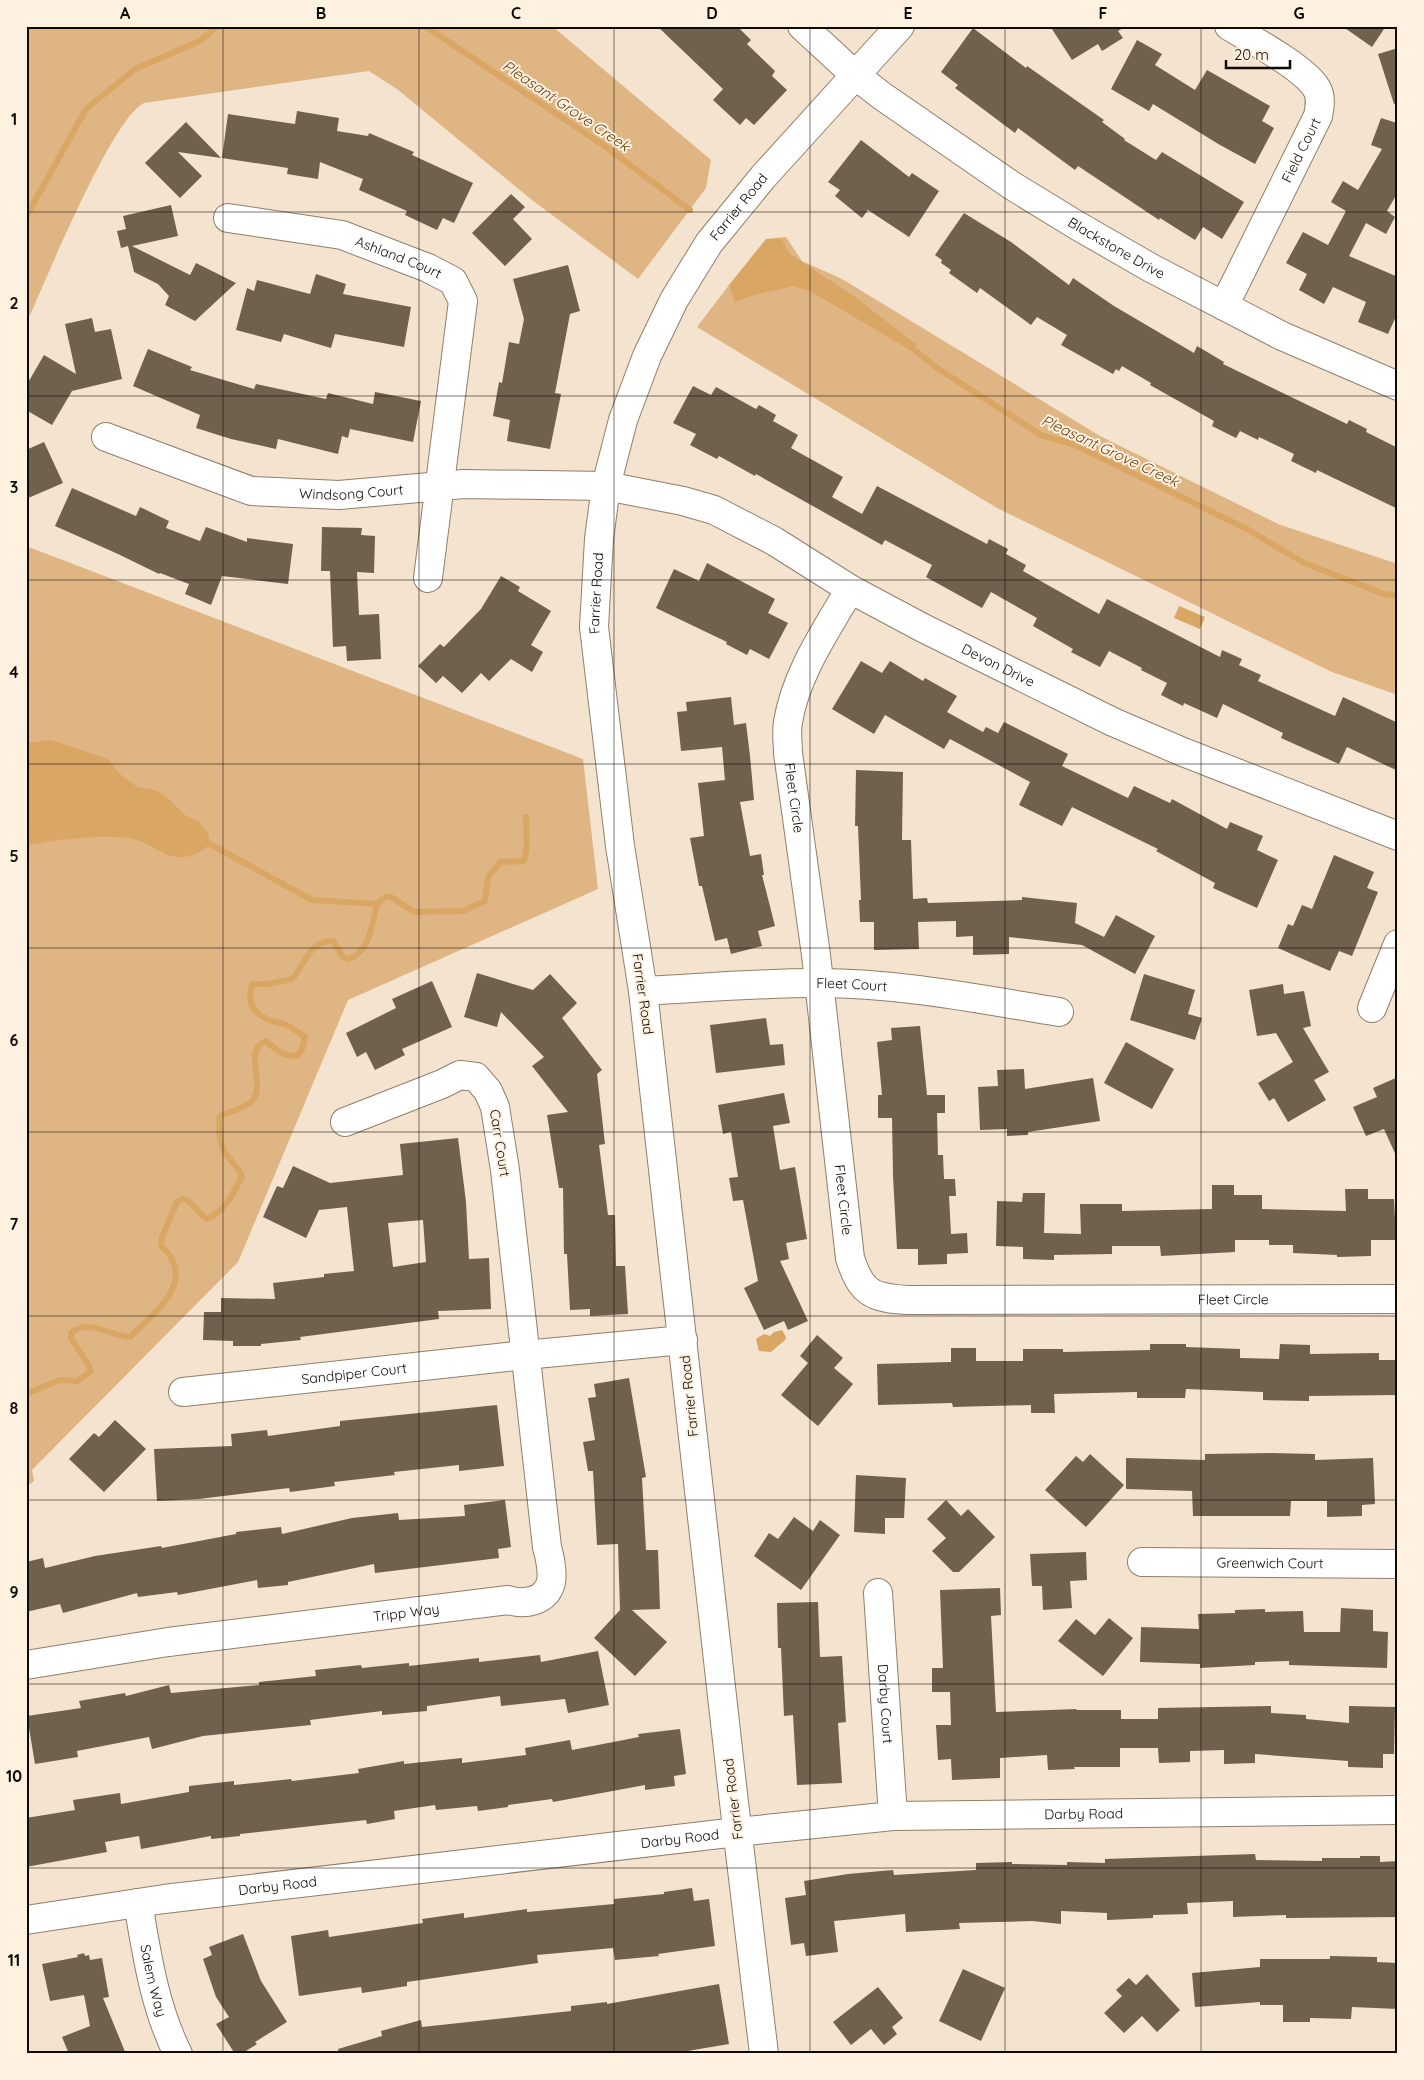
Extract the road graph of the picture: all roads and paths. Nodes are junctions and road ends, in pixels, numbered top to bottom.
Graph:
1 (802, 26) edge
2 (900, 26) edge
3 (1229, 26) edge
4 (855, 75) junction
5 (228, 218) dead end
6 (1224, 306) junction
7 (1398, 386) edge
8 (106, 437) dead end
9 (439, 485) junction
10 (606, 486) junction
11 (428, 578) dead end
12 (850, 589) junction
13 (1398, 836) edge
14 (1398, 944) edge
15 (818, 983) junction
16 (644, 991) junction
17 (1372, 1008) dead end
18 (1059, 1012) dead end
19 (345, 1122) dead end
20 (1398, 1299) edge
21 (683, 1340) junction
22 (526, 1355) junction
23 (183, 1392) dead end
24 (1142, 1562) dead end
25 (1398, 1564) edge
26 (878, 1593) dead end
27 (26, 1665) edge
28 (1398, 1810) edge
29 (893, 1816) junction
30 (737, 1832) junction
31 (138, 1902) junction
32 (26, 1920) edge
33 (178, 2054) edge
34 (764, 2054) edge

1 - 4 street, Blackstone Drive
2 - 4 street, Farrier Road
3 - 6 street, Field Court
4 - 6 street, Blackstone Drive
4 - 10 street, Farrier Road
5 - 9 street, Ashland Court
6 - 7 street, Blackstone Drive
8 - 9 street, Windsong Court
9 - 10 street, Windsong Court
9 - 11 street, Ashland Court
10 - 12 street, Devon Drive
10 - 16 street, Farrier Road
12 - 13 street, Devon Drive
12 - 15 street, Fleet Circle
14 - 17 street
15 - 16 street, Fleet Court
15 - 18 street, Fleet Court
15 - 20 street, Fleet Circle
16 - 21 street, Farrier Road
19 - 22 street, Carr Court
21 - 22 street, Sandpiper Court
21 - 30 street, Farrier Road
22 - 23 street, Sandpiper Court
22 - 27 street, Tripp Way
24 - 25 street, Greenwich Court
26 - 29 street, Darby Court
28 - 29 street, Darby Road
29 - 30 street, Darby Road
30 - 31 street, Darby Road
30 - 34 street, Farrier Road
31 - 32 street, Darby Road
31 - 33 street, Salem Way

